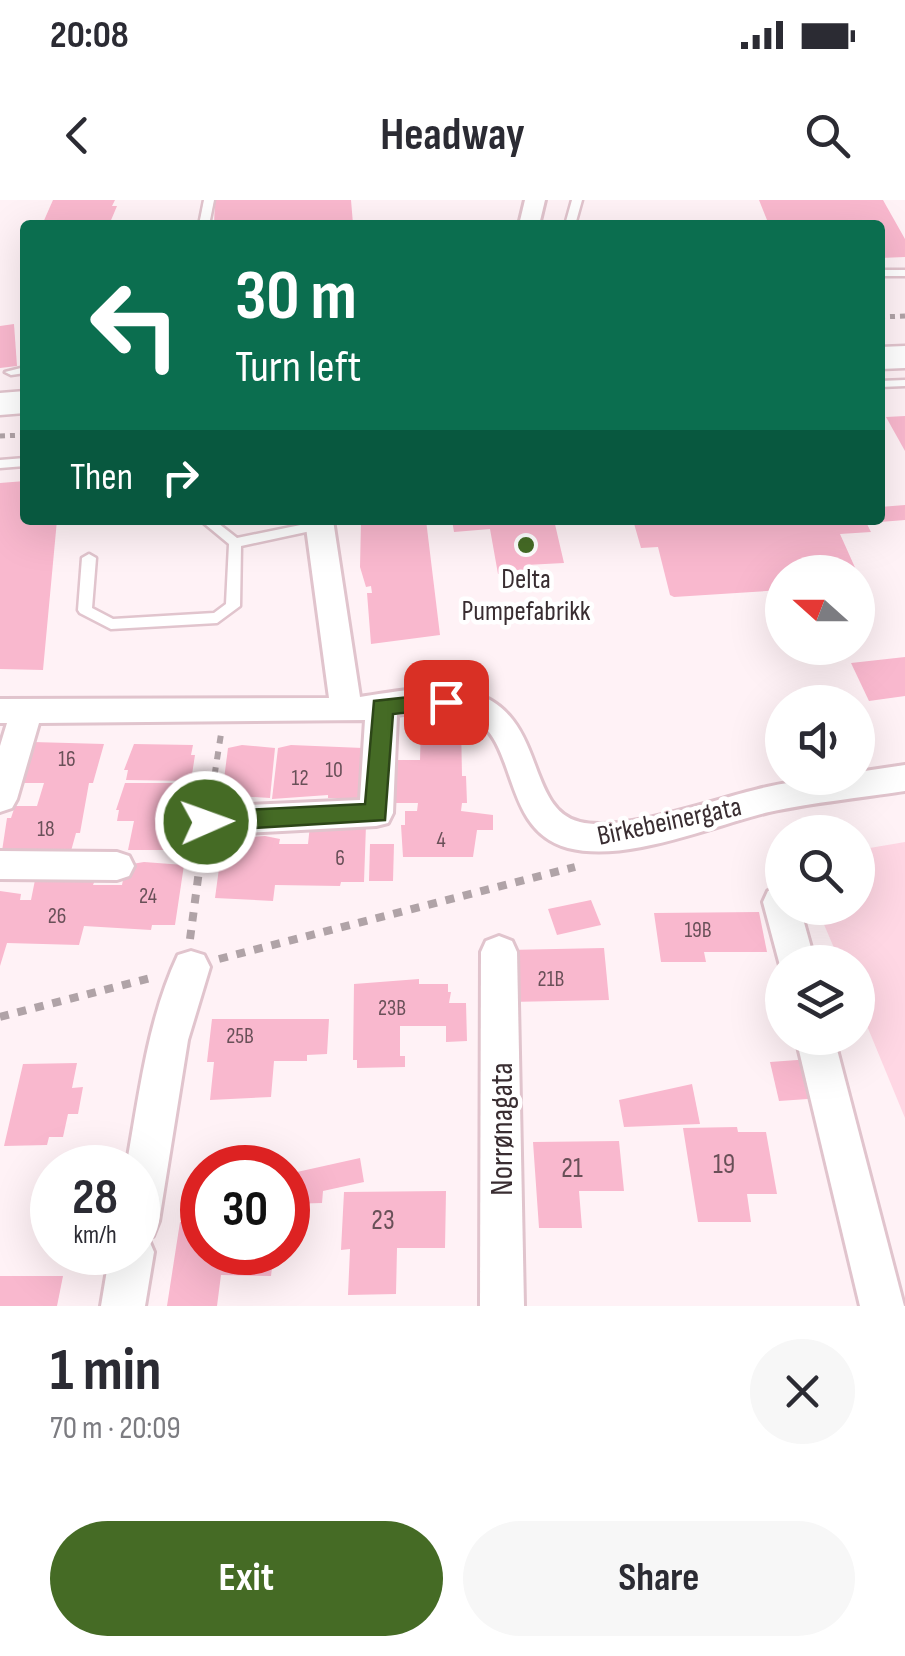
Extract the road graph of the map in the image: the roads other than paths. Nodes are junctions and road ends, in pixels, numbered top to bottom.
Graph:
1 (212, 525) edge
2 (308, 525) edge
3 (320, 525) edge
4 (234, 543) junction
5 (89, 558) dead end
6 (382, 707) junction
7 (346, 710) junction
8 (14, 711) edge
9 (905, 778) edge
10 (0, 799) edge
11 (206, 822) dead end
12 (0, 865) edge
13 (118, 866) dead end
14 (499, 952) dead end
15 (191, 967) road end
16 (818, 1055) edge
17 (151, 1145) edge
18 (128, 1275) edge
19 (123, 1306) edge
20 (502, 1306) edge
21 (882, 1306) edge

1 - 4 lane
2 - 4 lane
3 - 7 street
4 - 5 lane
6 - 7 street
6 - 9 street, Birkebeinergata
6 - 11 street
7 - 8 street
8 - 10 street
12 - 13 street
14 - 20 street, Norrønagata
15 - 17 street
16 - 21 street
18 - 19 street

